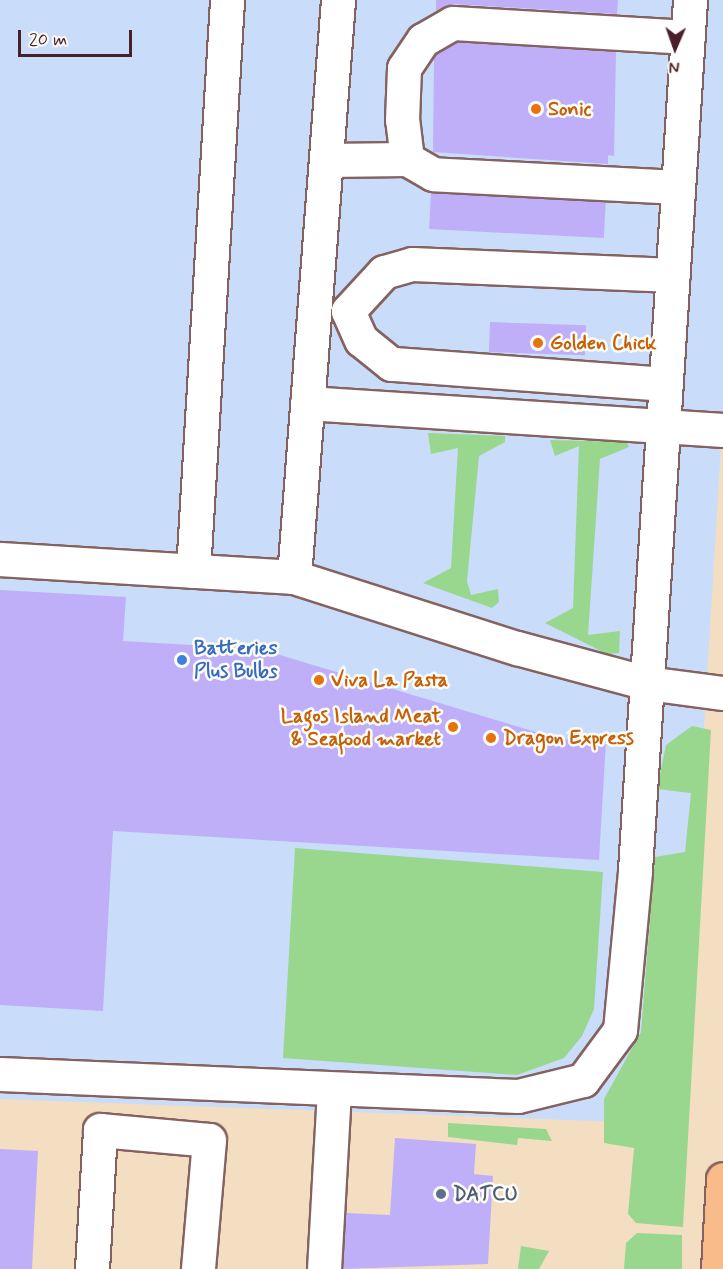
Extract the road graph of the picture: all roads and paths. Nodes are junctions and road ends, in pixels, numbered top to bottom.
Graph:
1 (227, 0) edge
2 (338, 0) edge
3 (690, 0) edge
4 (688, 37) junction
5 (407, 159) junction
6 (326, 160) junction
7 (678, 187) junction
8 (673, 274) junction
9 (314, 311) junction
10 (348, 311) junction
11 (666, 384) junction
12 (308, 403) junction
13 (664, 425) junction
14 (723, 430) edge
15 (0, 559) edge
16 (193, 571) junction
17 (294, 577) junction
18 (647, 683) junction
19 (723, 693) edge
20 (0, 1074) edge
21 (334, 1091) junction
22 (723, 1179) edge
23 (92, 1269) edge
24 (198, 1269) edge
25 (324, 1269) edge
26 (718, 1269) edge

1 - 16 lane
2 - 6 lane
3 - 4 lane
4 - 5 lane
4 - 7 lane
5 - 6 lane
5 - 7 lane
6 - 9 lane
7 - 8 lane
8 - 10 lane
8 - 11 lane
9 - 10 lane
9 - 12 lane
10 - 11 lane
11 - 13 lane
12 - 13 lane
12 - 17 lane
13 - 14 lane
13 - 18 lane
15 - 16 lane
16 - 17 lane
17 - 18 lane
18 - 19 lane
18 - 21 lane
20 - 21 lane
21 - 25 lane
22 - 26 main road
23 - 24 lane

